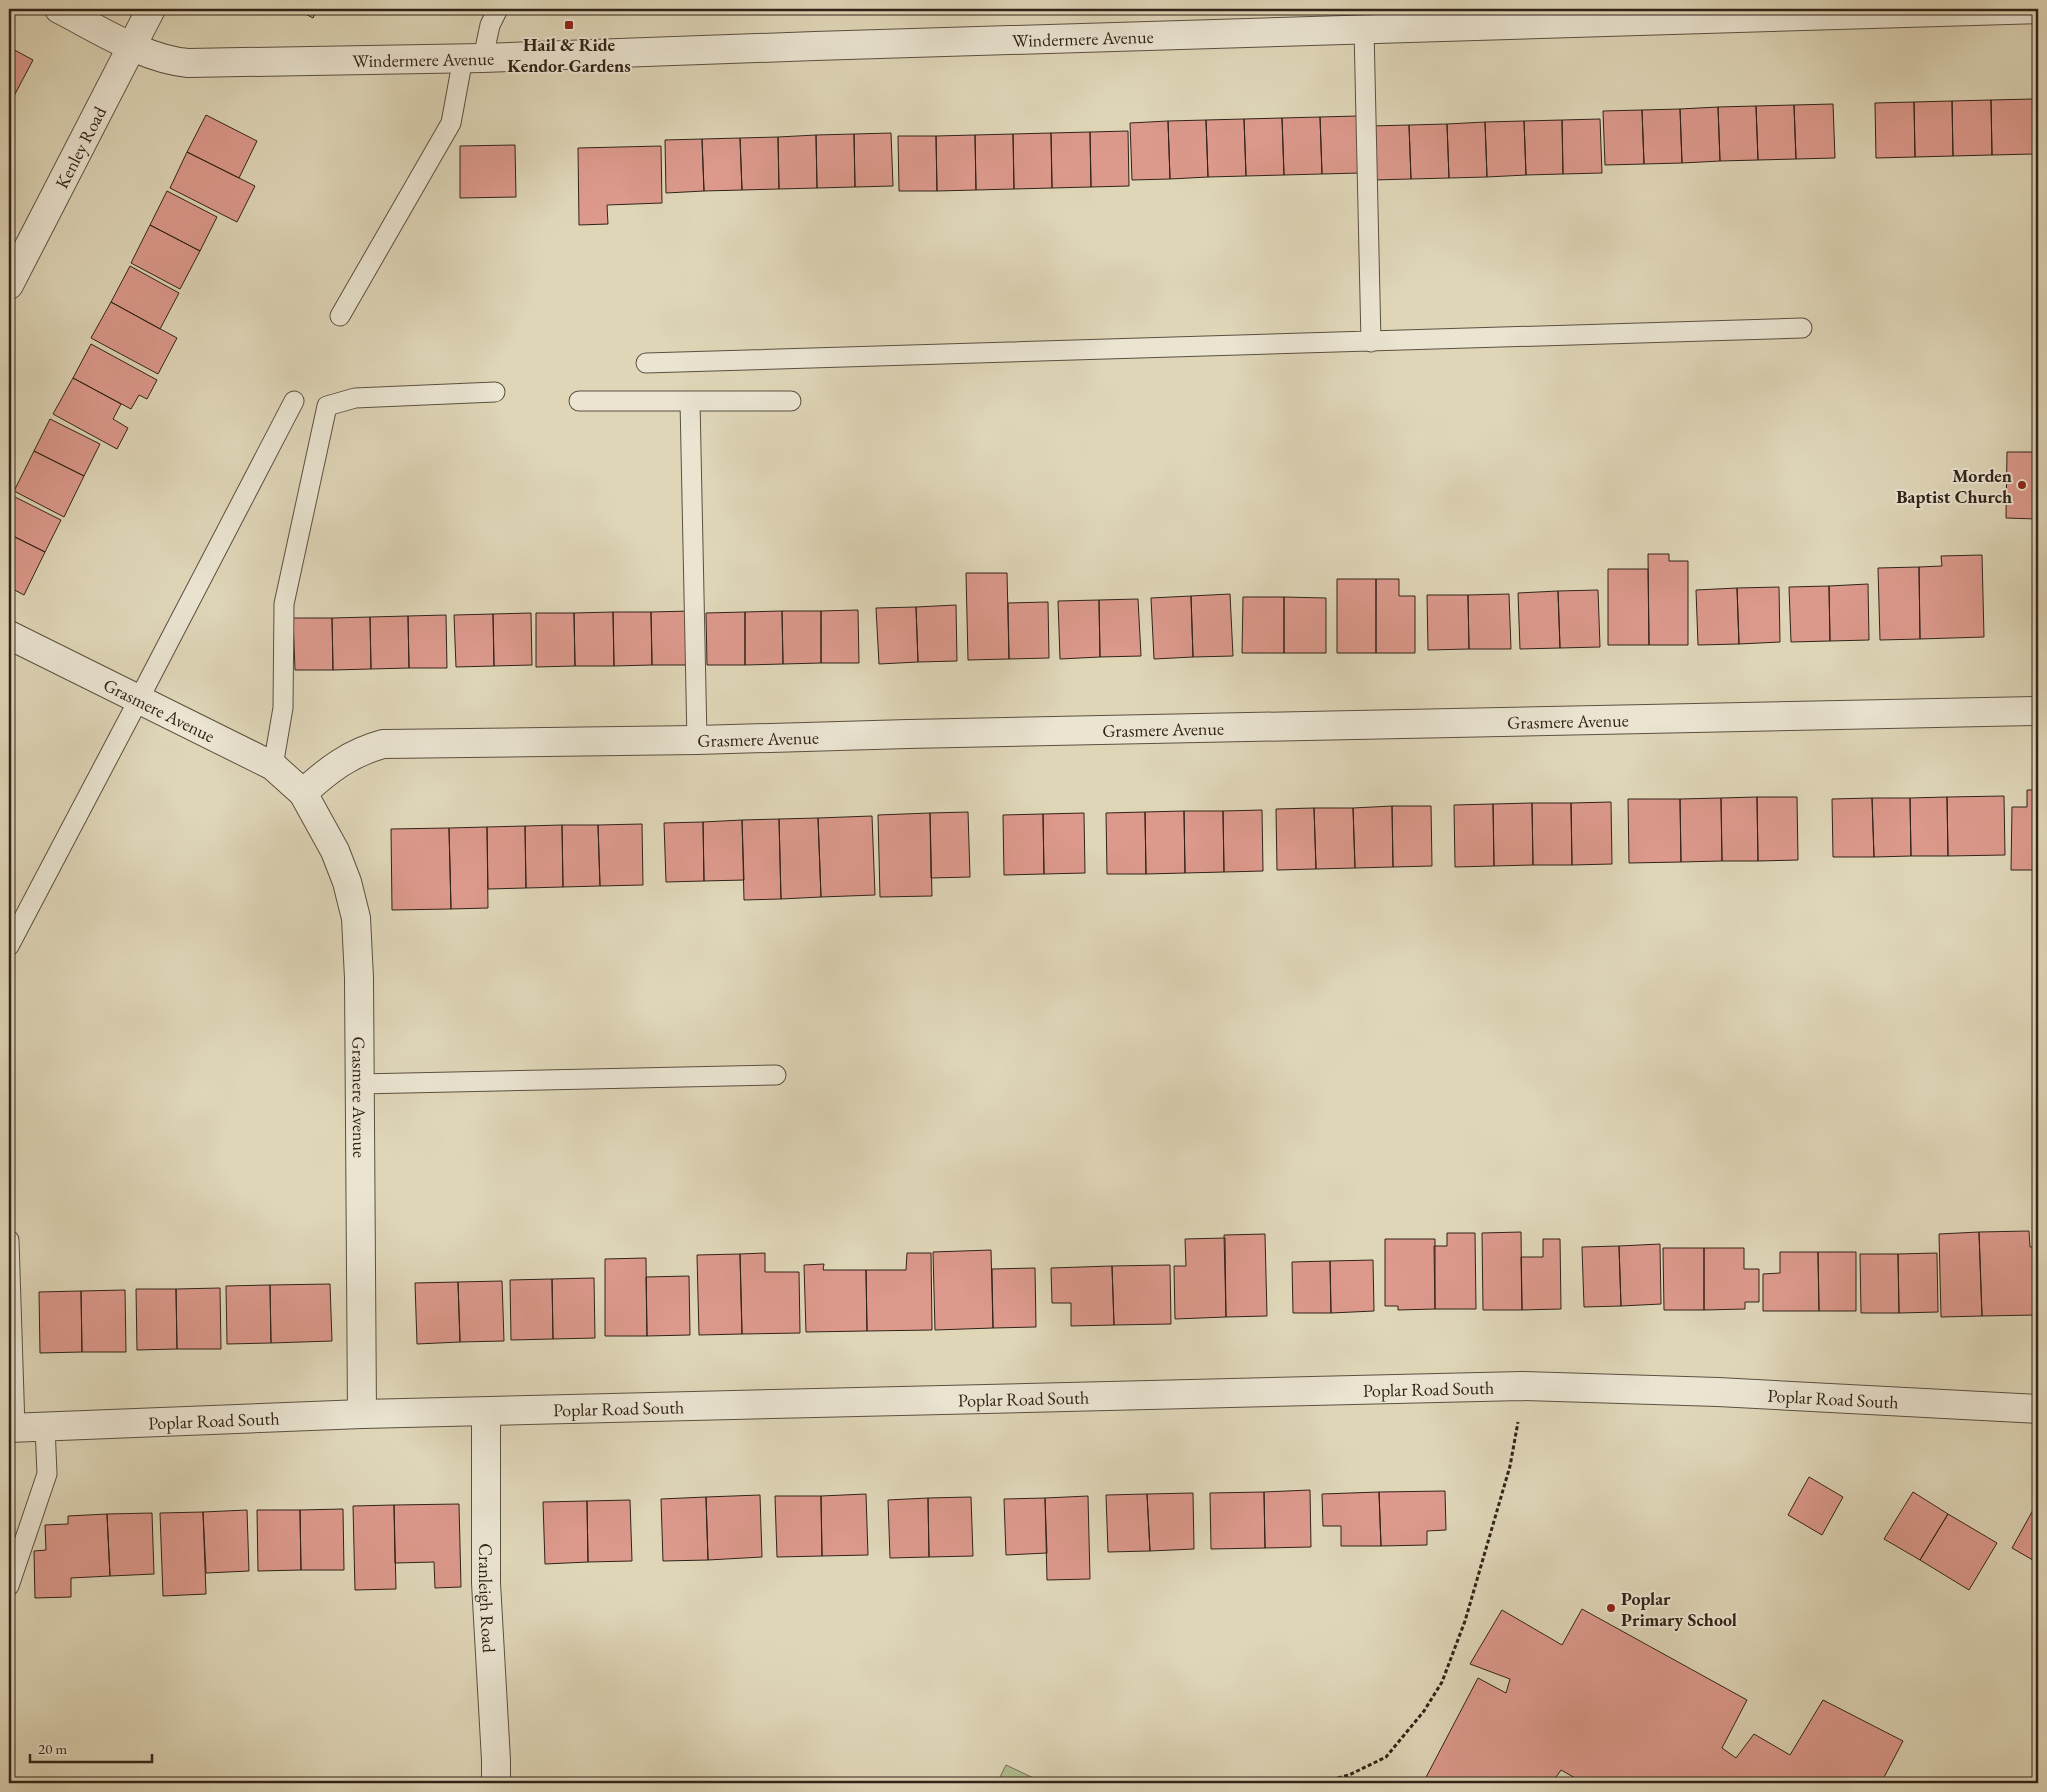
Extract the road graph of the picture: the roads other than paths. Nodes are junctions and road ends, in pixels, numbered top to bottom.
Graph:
1 (59, 9) edge
2 (151, 9) edge
3 (498, 9) edge
4 (2038, 9) edge
5 (1364, 29) junction
6 (132, 46) junction
7 (473, 58) junction
8 (9, 285) edge
9 (340, 316) dead end
10 (1802, 328) dead end
11 (1372, 342) junction
12 (646, 363) dead end
13 (495, 392) dead end
14 (294, 401) dead end
15 (579, 401) dead end
16 (690, 401) junction
17 (791, 401) dead end
18 (9, 634) edge
19 (140, 699) junction
20 (2038, 711) edge
21 (697, 740) junction
22 (273, 766) junction
23 (303, 793) junction
24 (9, 946) edge
25 (776, 1075) dead end
26 (360, 1084) junction
27 (9, 1240) edge
28 (2038, 1409) edge
29 (486, 1413) junction
30 (362, 1414) junction
31 (45, 1427) junction
32 (12, 1428) edge
33 (9, 1586) edge
34 (496, 1783) edge

1 - 6 street, Windermere Avenue
2 - 6 street, Kenley Road
3 - 7 lane
4 - 5 street, Windermere Avenue
5 - 7 street, Windermere Avenue
5 - 11 lane
6 - 7 street, Windermere Avenue
6 - 8 street, Kenley Road
7 - 9 lane
10 - 11 lane
11 - 12 lane
13 - 22 lane
14 - 19 lane
15 - 16 lane
16 - 17 lane
16 - 21 lane
18 - 19 street, Grasmere Avenue
19 - 22 street, Grasmere Avenue
19 - 24 lane
20 - 21 street, Grasmere Avenue
21 - 23 street, Grasmere Avenue
22 - 23 street, Grasmere Avenue
23 - 26 street, Grasmere Avenue
25 - 26 lane
26 - 30 street, Grasmere Avenue
27 - 32 lane
28 - 29 street, Poplar Road South
29 - 30 street, Poplar Road South
29 - 34 street, Cranleigh Road
30 - 31 street, Poplar Road South
31 - 32 street, Poplar Road South
31 - 33 lane

